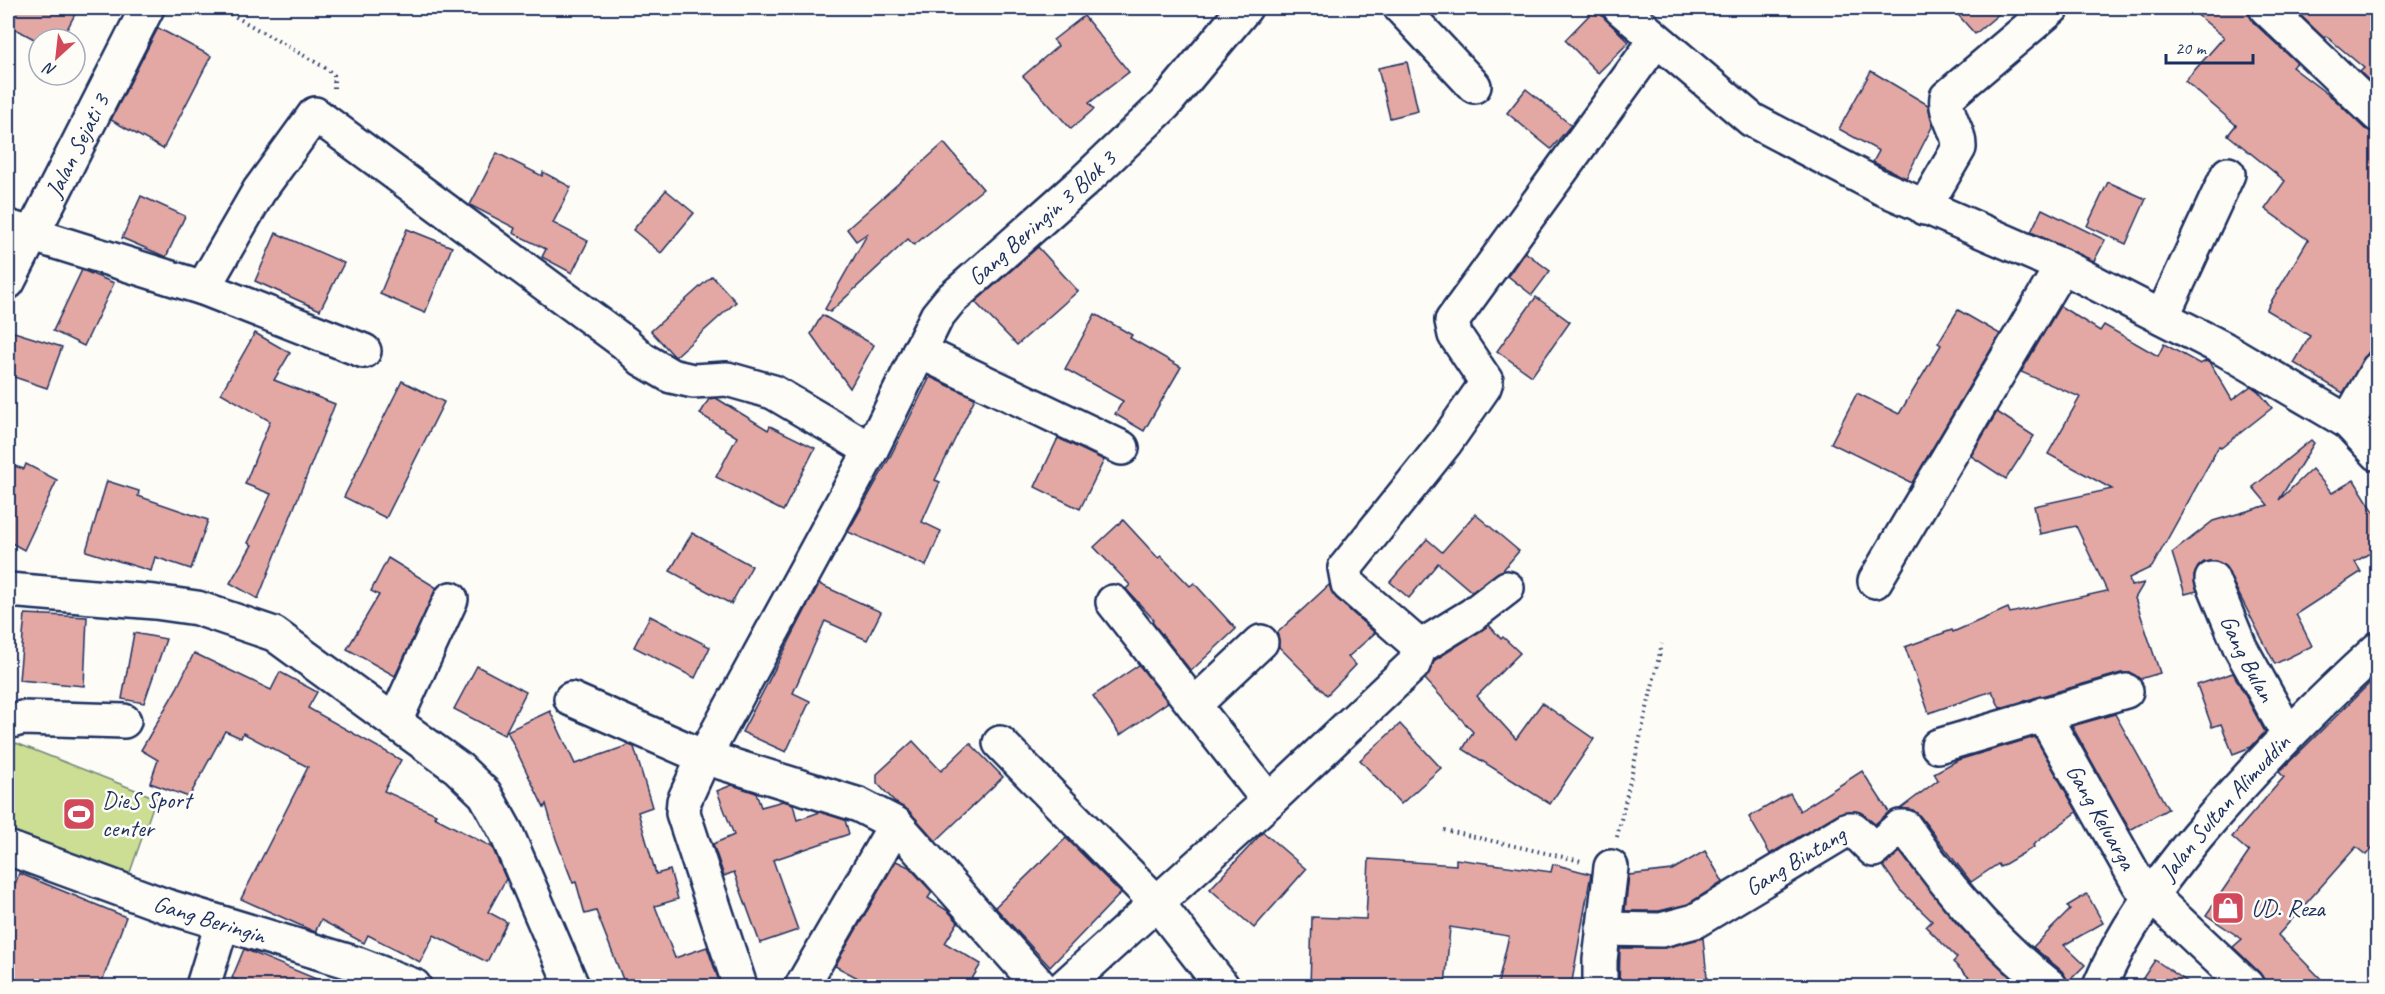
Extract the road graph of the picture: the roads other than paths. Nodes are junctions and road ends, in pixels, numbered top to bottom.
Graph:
1 (147, 8) edge
2 (1245, 8) edge
3 (1401, 8) edge
4 (1620, 8) edge
5 (2052, 8) edge
6 (2266, 8) edge
7 (1656, 40) junction
8 (1474, 86) dead end
9 (2378, 115) edge
10 (2228, 174) dead end
11 (1924, 208) junction
12 (20, 232) edge
13 (2062, 266) junction
14 (8, 282) edge
15 (203, 288) junction
16 (2162, 317) junction
17 (364, 351) dead end
18 (919, 351) junction
19 (2378, 369) edge
20 (2348, 422) junction
21 (1122, 448) dead end
22 (871, 450) junction
23 (2378, 454) edge
24 (2212, 579) dead end
25 (1875, 581) dead end
26 (1507, 588) dead end
27 (8, 590) edge
28 (451, 599) dead end
29 (1113, 602) dead end
30 (1261, 642) dead end
31 (1420, 647) junction
32 (2378, 649) edge
33 (2126, 690) dead end
34 (571, 699) dead end
35 (1194, 705) junction
36 (2043, 714) junction
37 (124, 721) dead end
38 (394, 721) junction
39 (8, 722) edge
40 (2288, 734) junction
41 (1000, 743) dead end
42 (1938, 746) dead end
43 (704, 757) junction
44 (1269, 801) junction
45 (896, 824) junction
46 (8, 848) edge
47 (1611, 867) road end
48 (2149, 896) junction
49 (1158, 904) junction
50 (222, 924) junction
51 (1603, 929) junction
52 (815, 982) edge
53 (399, 984) edge
54 (203, 987) edge
55 (572, 987) edge
56 (740, 987) edge
57 (1040, 987) edge
58 (1065, 987) edge
59 (1222, 987) edge
60 (1600, 987) edge
61 (2050, 987) edge
62 (2100, 987) edge
63 (2247, 987) edge

1 - 12 street, Jalan Sejati 3
2 - 18 street, Gang Beringin 3 Blok 3
3 - 8 street
4 - 7 street
5 - 11 street
6 - 9 street
7 - 11 street
7 - 31 street
10 - 16 street
11 - 13 street
12 - 14 street, Jalan Sejati 3
12 - 15 street
13 - 16 street
13 - 25 street
15 - 17 street
15 - 22 street
16 - 20 street
18 - 21 street
18 - 22 street, Gang Beringin 3 Blok 3
19 - 20 street
20 - 23 street
22 - 43 street, Gang Beringin 3 Blok 3
24 - 40 street, Gang Bulan
26 - 31 street
27 - 38 street
28 - 38 street
29 - 35 street
30 - 35 street
31 - 44 street
32 - 40 street, Jalan Sultan Alimuddin
33 - 36 street
34 - 43 street
35 - 44 street
36 - 42 street
36 - 48 street, Gang Keluarga
37 - 39 street
38 - 55 street
40 - 48 street, Jalan Sultan Alimuddin
41 - 49 street
43 - 45 street
43 - 56 street, Gang Beringin 3 Blok 3
44 - 49 street
45 - 52 street
45 - 57 street
46 - 50 street, Gang Beringin
47 - 51 street
48 - 62 street, Jalan Sultan Alimuddin
48 - 63 street, Gang Keluarga
49 - 58 street
49 - 59 street
50 - 53 street, Gang Beringin
50 - 54 street
51 - 60 street
51 - 61 street, Gang Bintang

